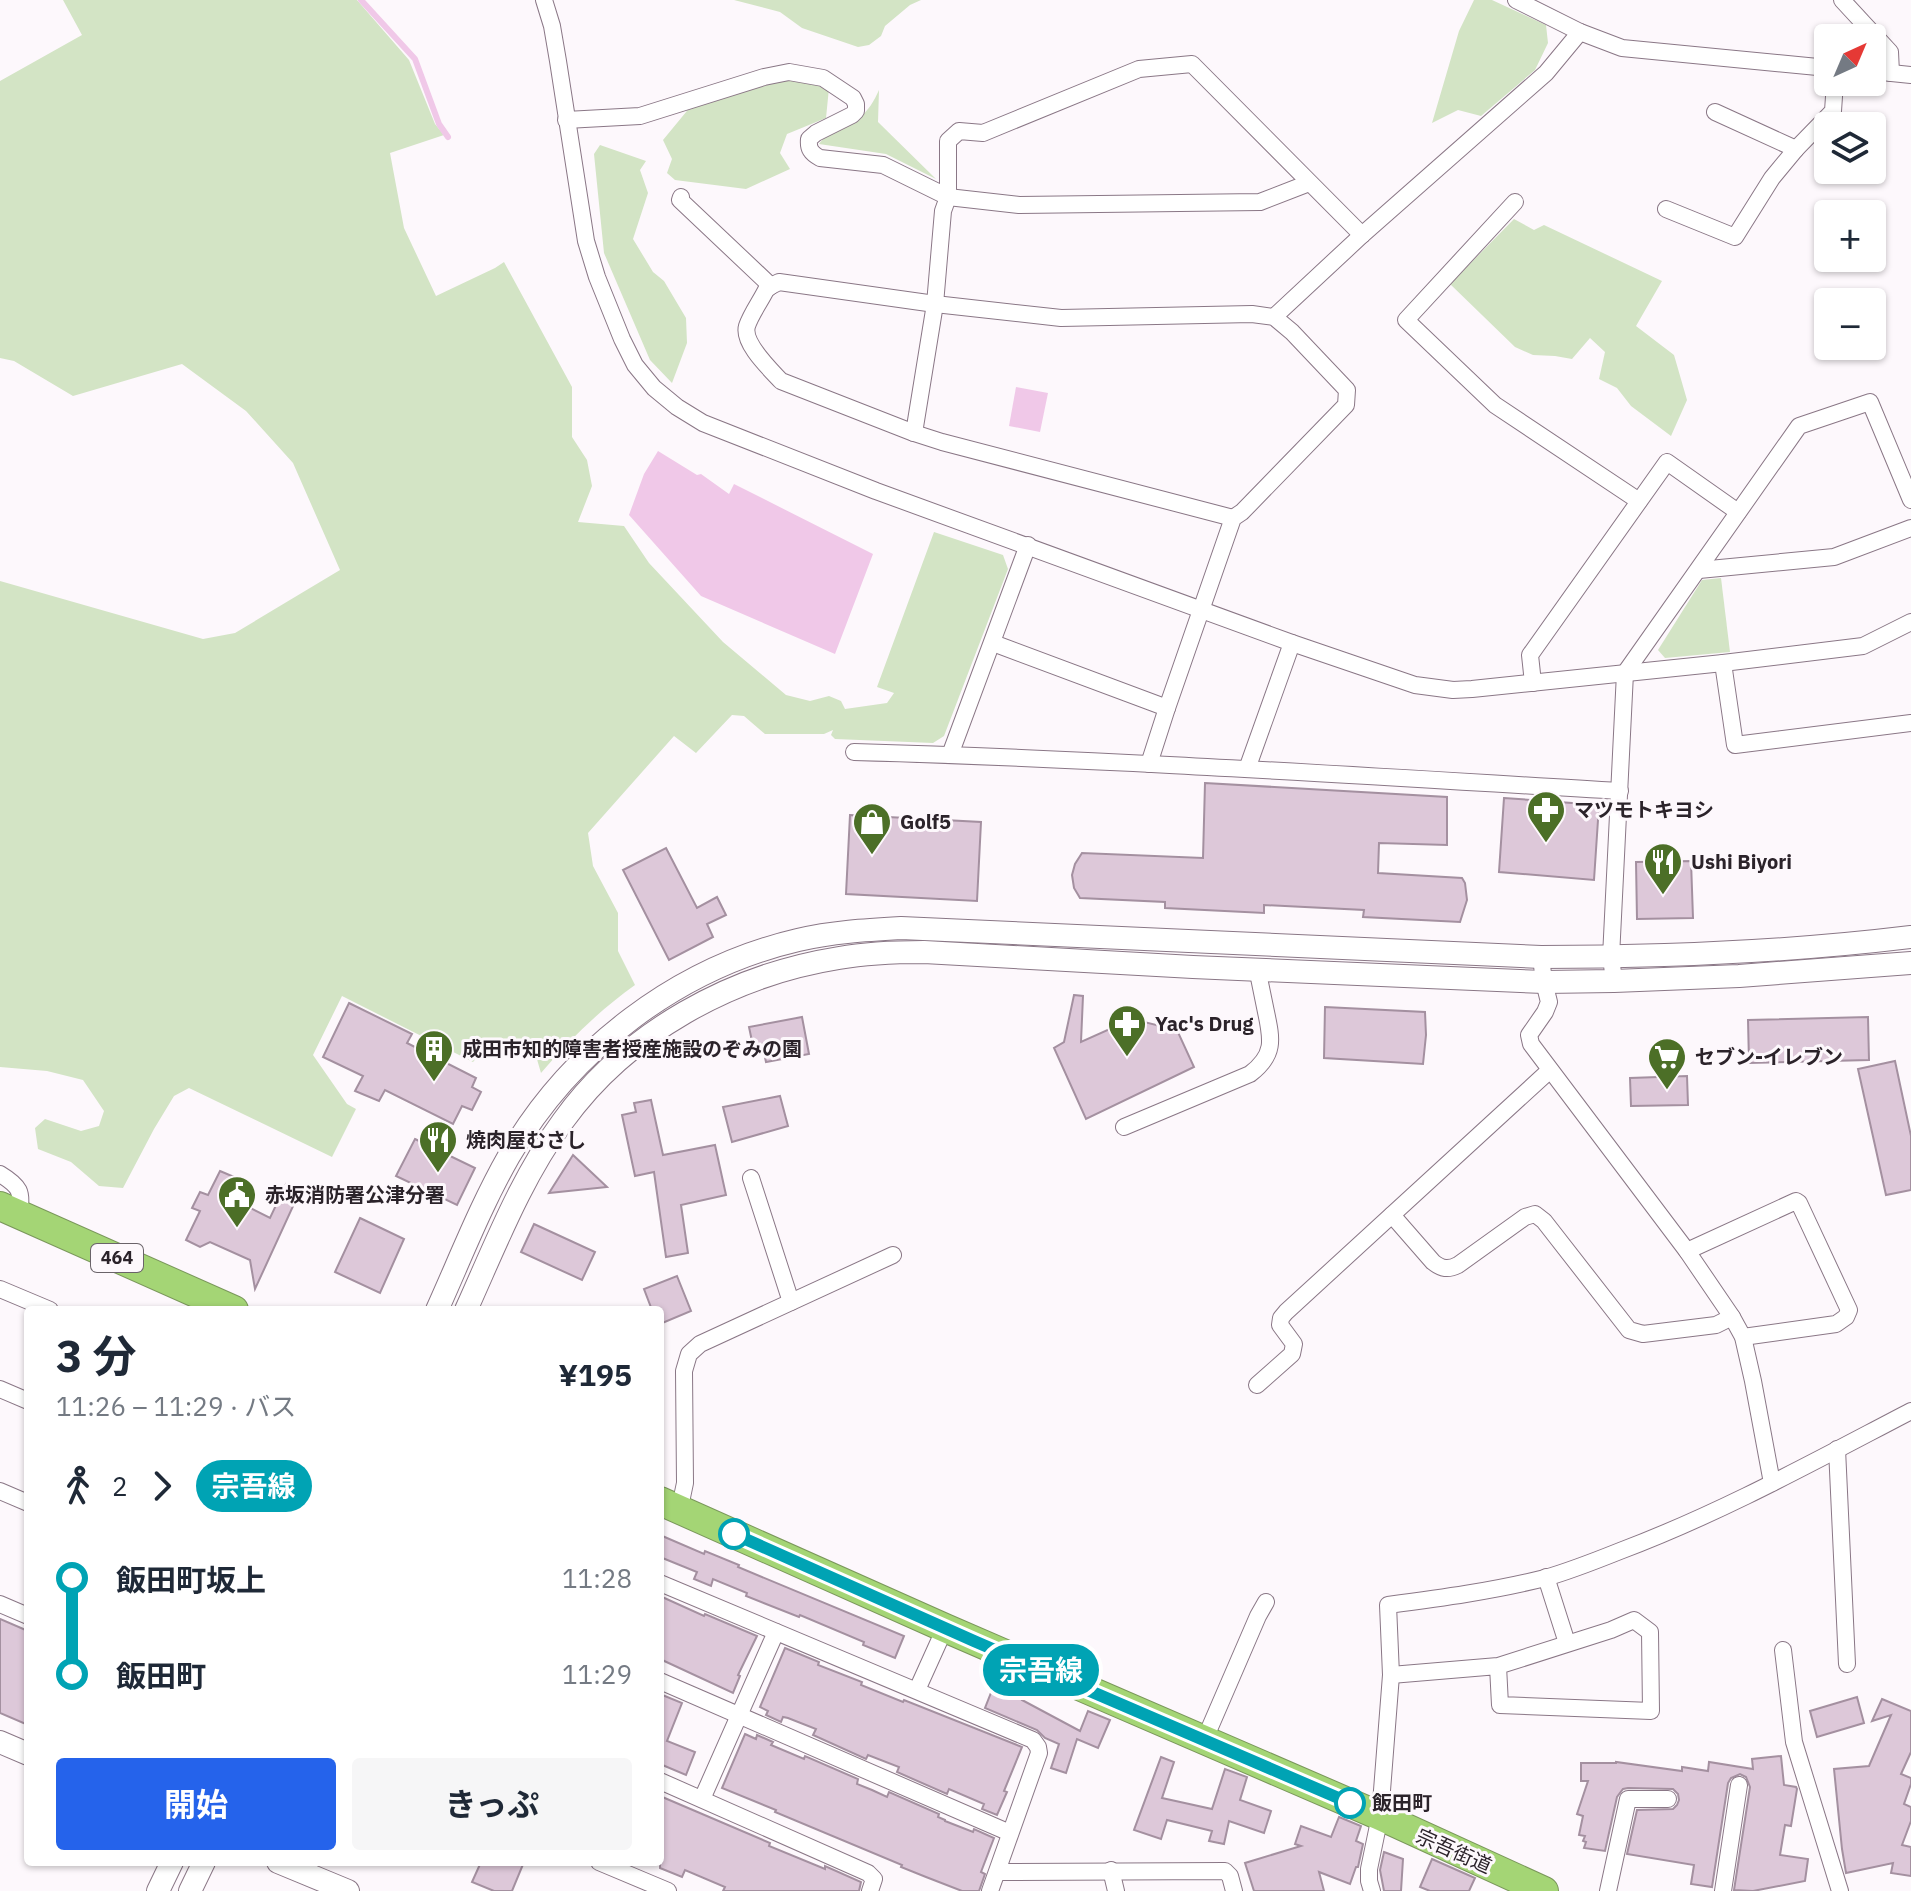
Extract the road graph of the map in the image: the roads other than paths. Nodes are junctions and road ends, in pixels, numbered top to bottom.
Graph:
1 (544, 0) edge
2 (1516, 0) edge
3 (1842, 0) edge
4 (1580, 32) junction
5 (1814, 67) edge
6 (1886, 72) edge
7 (1891, 73) junction
8 (1911, 75) edge
9 (1834, 96) edge
10 (1715, 112) dead end
11 (566, 120) junction
12 (1796, 149) junction
13 (1309, 183) junction
14 (681, 197) dead end
15 (948, 197) junction
16 (1515, 202) dead end
17 (1666, 209) dead end
18 (1362, 235) junction
19 (771, 286) junction
20 (935, 304) junction
21 (1274, 317) junction
22 (914, 433) junction
23 (1911, 500) edge
24 (1639, 501) junction
25 (1738, 512) junction
26 (1233, 518) junction
27 (1911, 528) edge
28 (1028, 545) junction
29 (1699, 570) junction
30 (1202, 609) junction
31 (1911, 622) edge
32 (993, 643) junction
33 (1292, 643) junction
34 (1723, 663) junction
35 (1625, 673) junction
36 (1533, 683) junction
37 (1167, 708) junction
38 (1911, 723) edge
39 (854, 752) dead end
40 (950, 755) junction
41 (1149, 764) junction
42 (1247, 769) junction
43 (1620, 791) junction
44 (1911, 937) edge
45 (1541, 957) junction
46 (1611, 957) junction
47 (1911, 963) edge
48 (1257, 968) junction
49 (1614, 981) junction
50 (1544, 982) junction
51 (1550, 1070) junction
52 (1124, 1127) dead end
53 (0, 1174) edge
54 (751, 1178) dead end
55 (9, 1210) edge
56 (1392, 1215) junction
57 (1687, 1251) junction
58 (893, 1255) dead end
59 (0, 1289) edge
60 (791, 1302) junction
61 (40, 1306) edge
62 (225, 1306) edge
63 (439, 1306) edge
64 (468, 1306) edge
65 (1732, 1317) junction
66 (1743, 1337) junction
67 (1257, 1385) dead end
68 (0, 1389) edge
69 (24, 1399) edge
70 (1911, 1411) edge
71 (1837, 1449) junction
72 (1772, 1483) junction
73 (0, 1491) edge
74 (24, 1501) edge
75 (669, 1505) edge
76 (1546, 1577) junction
77 (664, 1585) edge
78 (1266, 1602) dead end
79 (0, 1604) edge
80 (24, 1614) edge
81 (945, 1628) junction
82 (776, 1632) junction
83 (1567, 1643) junction
84 (1783, 1650) dead end
85 (1847, 1664) dead end
86 (1498, 1666) junction
87 (1391, 1675) junction
88 (664, 1683) edge
89 (917, 1690) junction
90 (740, 1715) junction
91 (1204, 1741) junction
92 (0, 1742) edge
93 (24, 1752) edge
94 (664, 1783) edge
95 (1739, 1785) dead end
96 (702, 1799) junction
97 (1668, 1799) dead end
98 (1380, 1816) junction
99 (1010, 1833) junction
100 (170, 1866) edge
101 (202, 1866) edge
102 (288, 1866) edge
103 (609, 1866) edge
104 (1111, 1870) junction
105 (998, 1872) junction
106 (158, 1891) edge
107 (190, 1891) edge
108 (348, 1891) edge
109 (668, 1891) edge
110 (870, 1891) edge
111 (990, 1891) edge
112 (1116, 1891) edge
113 (1234, 1891) edge
114 (1372, 1891) edge
115 (1544, 1891) edge
116 (1608, 1891) edge
117 (1723, 1891) edge
118 (1840, 1891) edge

1 - 11 street
2 - 4 street
3 - 7 street
4 - 5 street
4 - 18 street
6 - 7 street
7 - 8 street
9 - 12 street
10 - 12 street
11 - 15 street
11 - 28 street
12 - 17 street
13 - 15 street
13 - 15 street
13 - 18 street
14 - 19 street
15 - 20 street
16 - 24 street
18 - 21 street
19 - 20 street
19 - 22 street
20 - 21 street
20 - 22 street
21 - 26 street
22 - 26 street
23 - 25 street
24 - 25 street
24 - 36 street
25 - 29 street
26 - 30 street
27 - 29 street
28 - 30 street
28 - 32 street
29 - 35 street
30 - 33 street
30 - 37 street
31 - 34 street
32 - 37 street
32 - 40 street
33 - 36 street
33 - 42 street
34 - 35 street
34 - 38 street
35 - 36 street
35 - 43 street
37 - 41 street
39 - 40 street
40 - 41 street
41 - 42 street
42 - 43 street
43 - 46 street
44 - 46 street
45 - 46 street
45 - 50 street
45 - 63 street
46 - 49 street
47 - 49 street
48 - 50 street
48 - 52 street
48 - 64 street
49 - 50 street
50 - 51 street
51 - 56 street
51 - 57 street
53 - 55 street
54 - 60 street
55 - 62 highway, 464
56 - 65 street
56 - 67 street
57 - 65 street
57 - 66 street
58 - 60 street
59 - 61 street
60 - 75 street
65 - 66 street
66 - 72 street
68 - 69 street
70 - 71 street
71 - 72 street
71 - 85 street
72 - 76 street
73 - 74 street
75 - 81 highway, 宗吾街道
76 - 83 street
76 - 87 street
77 - 82 street
78 - 91 street
79 - 80 street
81 - 89 street
81 - 91 highway, 宗吾街道
82 - 89 street
82 - 90 street
83 - 86 street
83 - 86 street
84 - 118 street
86 - 87 street
87 - 98 street
88 - 90 street
89 - 99 street
90 - 96 street
90 - 99 street
91 - 98 highway, 宗吾街道
92 - 93 street
94 - 96 street
95 - 117 street
96 - 110 street
97 - 116 street
98 - 114 street
98 - 115 highway, 宗吾街道
99 - 105 street
100 - 106 street
101 - 107 street
102 - 108 street
103 - 109 street
104 - 105 street
104 - 112 street
104 - 113 street
105 - 111 street

